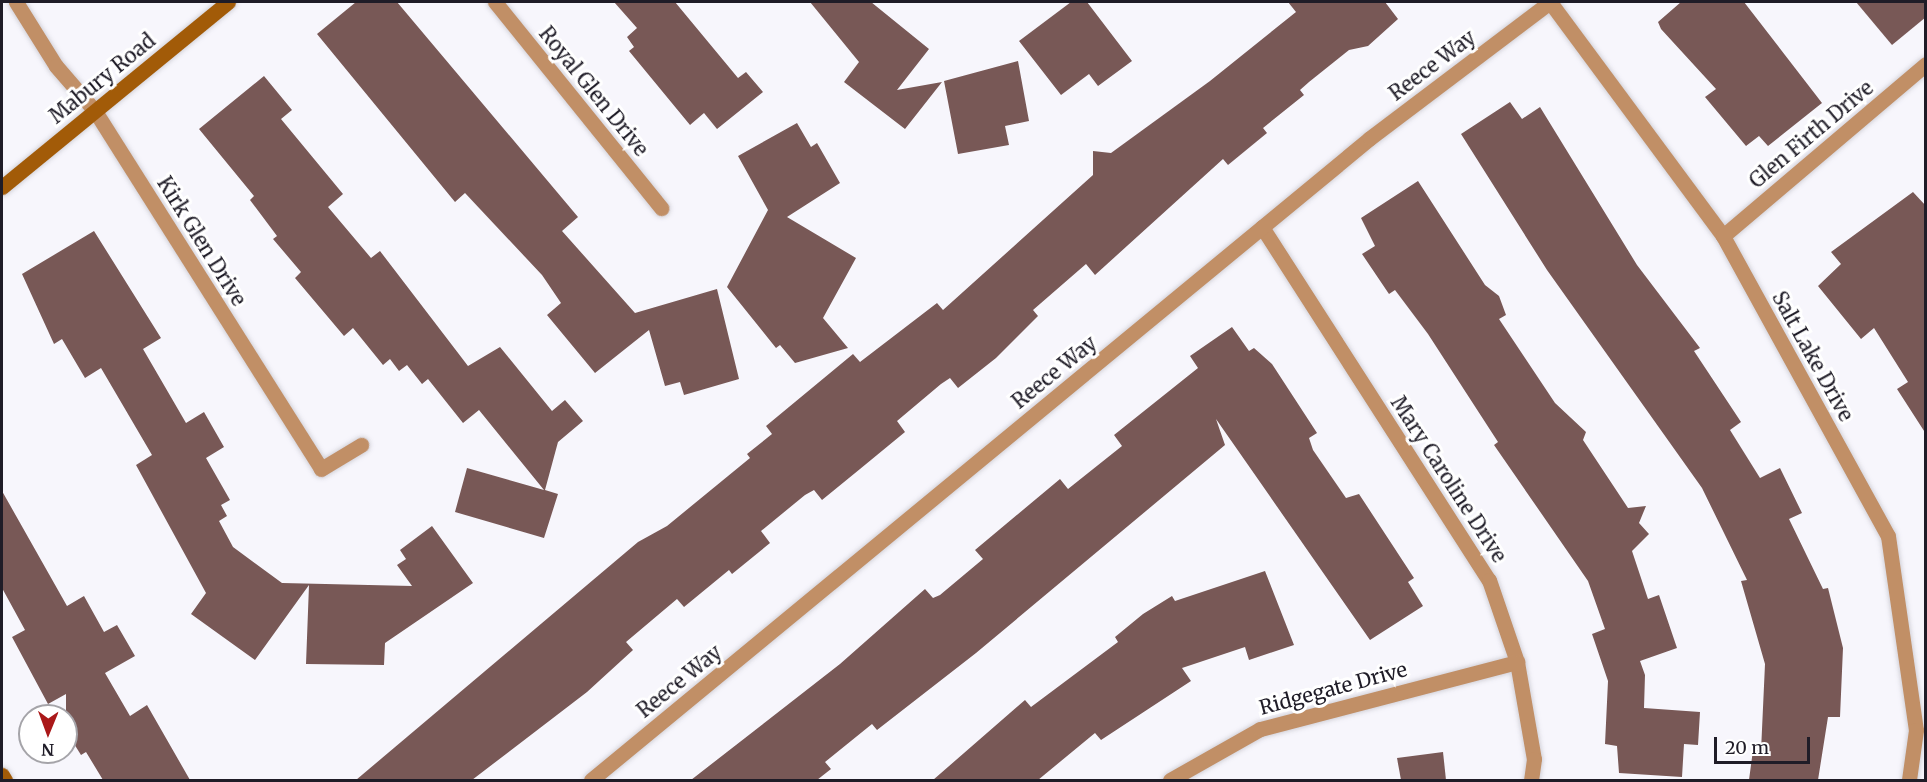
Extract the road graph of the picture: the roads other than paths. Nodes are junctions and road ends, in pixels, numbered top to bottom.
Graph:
1 (16, 2) edge
2 (228, 2) edge
3 (495, 2) edge
4 (1550, 2) edge
5 (1926, 64) edge
6 (95, 111) junction
7 (2, 187) edge
8 (661, 208) dead end
9 (1262, 227) junction
10 (1723, 236) junction
11 (361, 445) dead end
12 (1517, 662) junction
13 (1921, 730) edge
14 (2, 775) edge
15 (5, 780) edge
16 (591, 780) edge
17 (1170, 780) edge
18 (1531, 780) edge
19 (1909, 780) edge

1 - 6 street, Kirk Glen Drive
2 - 6 main road, Mabury Road
3 - 8 street, Royal Glen Drive
4 - 9 street, Reece Way
4 - 10 street, Salt Lake Drive
5 - 10 street, Glen Firth Drive
6 - 7 main road, Mabury Road
6 - 11 street, Kirk Glen Drive
9 - 12 street, Mary Caroline Drive
9 - 16 street, Reece Way
10 - 13 street, Salt Lake Drive
12 - 17 street, Ridgegate Drive
12 - 18 street, Mary Caroline Drive
13 - 19 street, Salt Lake Drive
14 - 15 main road

